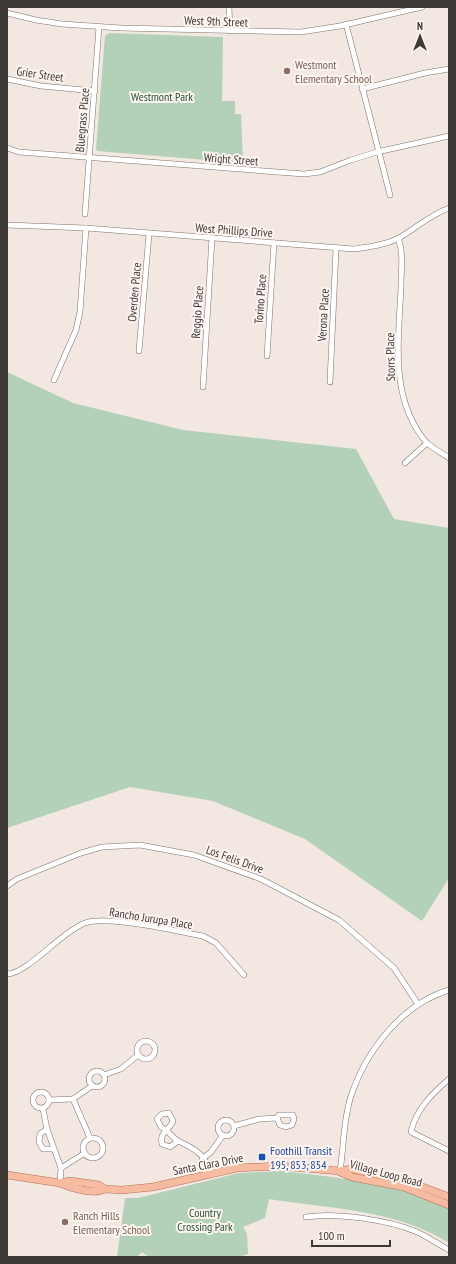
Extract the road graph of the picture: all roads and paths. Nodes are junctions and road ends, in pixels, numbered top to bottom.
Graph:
1 (229, 7) edge
2 (422, 7) edge
3 (7, 13) edge
4 (346, 24) junction
5 (100, 26) junction
6 (230, 31) junction
7 (449, 69) edge
8 (7, 79) edge
9 (362, 89) junction
10 (95, 90) junction
11 (449, 136) edge
12 (7, 148) edge
13 (377, 152) junction
14 (89, 158) junction
15 (390, 195) dead end
16 (449, 208) edge
17 (85, 214) dead end
18 (7, 225) edge
19 (86, 228) junction
20 (149, 234) junction
21 (212, 238) junction
22 (398, 238) junction
23 (274, 243) junction
24 (336, 249) junction
25 (139, 351) dead end
26 (267, 356) dead end
27 (54, 380) dead end
28 (330, 382) dead end
29 (203, 387) dead end
30 (427, 443) junction
31 (449, 458) edge
32 (405, 463) dead end
33 (7, 886) edge
34 (7, 974) edge
35 (244, 975) dead end
36 (449, 990) edge
37 (418, 1004) junction
38 (138, 1055) dead end
39 (104, 1075) junction
40 (449, 1079) edge
41 (92, 1086) junction
42 (73, 1099) junction
43 (49, 1100) junction
44 (42, 1109) junction
45 (277, 1118) dead end
46 (234, 1126) junction
47 (47, 1129) junction
48 (223, 1135) junction
49 (90, 1138) junction
50 (178, 1140) junction
51 (54, 1150) junction
52 (449, 1150) edge
53 (85, 1153) junction
54 (203, 1158) junction
55 (61, 1168) junction
56 (340, 1171) junction
57 (208, 1174) junction
58 (7, 1175) edge
59 (60, 1183) junction
60 (449, 1197) edge
61 (449, 1205) edge
62 (306, 1217) dead end
63 (449, 1250) edge

1 - 6 street
2 - 4 street, West 9th Street
3 - 5 street, West 9th Street
4 - 6 street, West 9th Street
4 - 9 street
5 - 6 street, West 9th Street
5 - 10 street, Bluegrass Place
7 - 9 street
8 - 10 street, Grier Street
9 - 13 street
10 - 14 street, Bluegrass Place
11 - 13 street, Wright Street
12 - 14 street, Wright Street
13 - 14 street, Wright Street
13 - 15 street
14 - 17 street, Bluegrass Place
16 - 22 street, West Phillips Drive
18 - 19 street, West Phillips Drive
19 - 20 street, West Phillips Drive
19 - 27 street
20 - 21 street, West Phillips Drive
20 - 25 street, Overden Place
21 - 23 street, West Phillips Drive
21 - 29 street, Reggio Place
22 - 24 street, West Phillips Drive
22 - 30 street, Storrs Place
23 - 24 street, West Phillips Drive
23 - 26 street, Torino Place
24 - 28 street, Verona Place
30 - 31 street, Storrs Place
30 - 32 street
33 - 37 street, Los Felis Drive
34 - 35 street, Rancho Jurupa Place
36 - 37 street, Village Loop Road
37 - 56 street, Village Loop Road
38 - 39 street
39 - 41 street
39 - 41 street
40 - 52 street
41 - 42 street
42 - 43 street
42 - 49 street
43 - 44 street
43 - 44 street
44 - 47 street
45 - 46 street
46 - 48 street
46 - 48 street
47 - 51 street
47 - 51 street
48 - 54 street
49 - 53 street
49 - 53 street
50 - 50 street
50 - 54 street
51 - 55 street
53 - 55 street
54 - 57 street
55 - 59 street
56 - 57 main road, Santa Clara Drive
56 - 60 main road, Village Loop Road
56 - 61 main road, Village Loop Road
57 - 59 main road, Santa Clara Drive
58 - 59 main road, Santa Clara Drive
62 - 63 street

